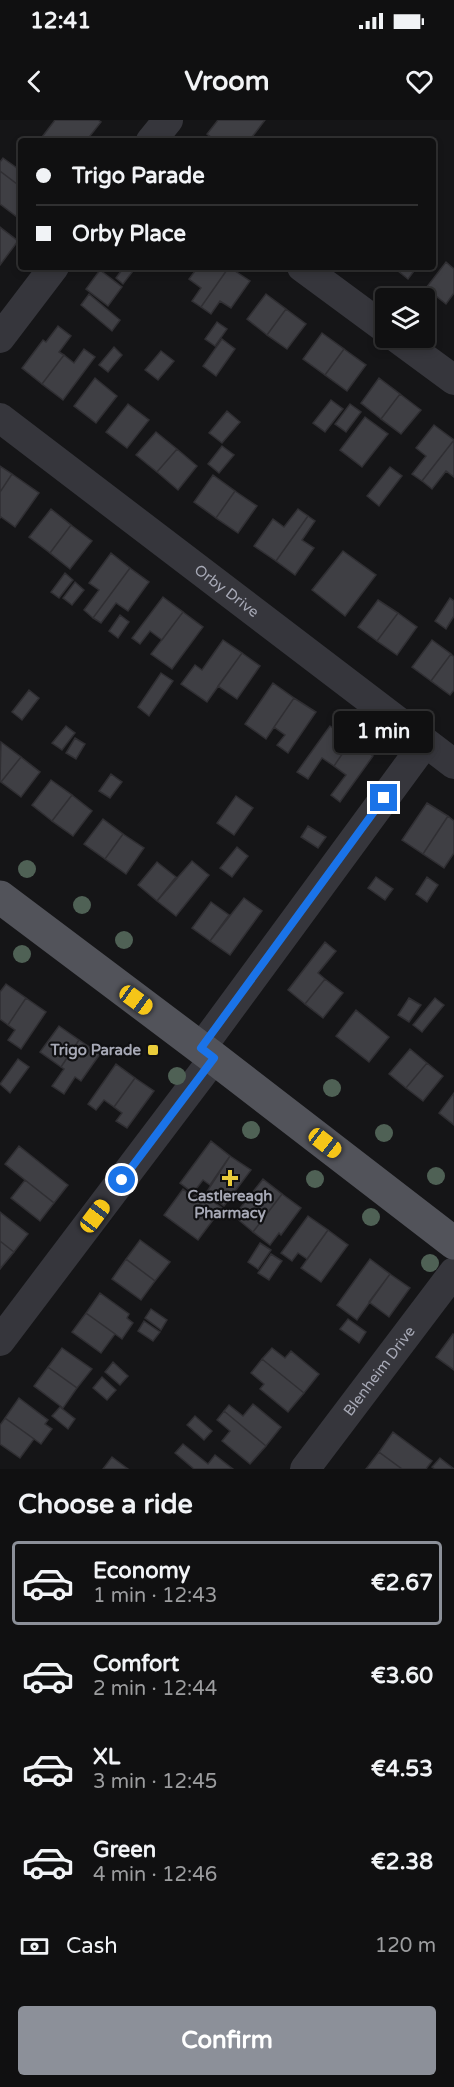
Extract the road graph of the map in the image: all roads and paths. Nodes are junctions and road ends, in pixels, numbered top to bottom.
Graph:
1 (168, 120) edge
2 (153, 138) edge
3 (52, 270) edge
4 (306, 270) edge
5 (375, 321) edge
6 (0, 338) edge
7 (411, 348) edge
8 (454, 380) edge
9 (0, 418) edge
10 (425, 743) junction
11 (454, 764) edge
12 (0, 897) edge
13 (208, 1053) junction
14 (454, 1243) edge
15 (454, 1272) edge
16 (0, 1341) edge
17 (305, 1469) edge

1 - 2 street
3 - 6 street
4 - 5 street
7 - 8 street
9 - 10 street, Orby Drive
10 - 11 street, Orby Drive
10 - 13 street
12 - 13 main road
13 - 14 main road
13 - 16 street
15 - 17 street, Blenheim Drive

